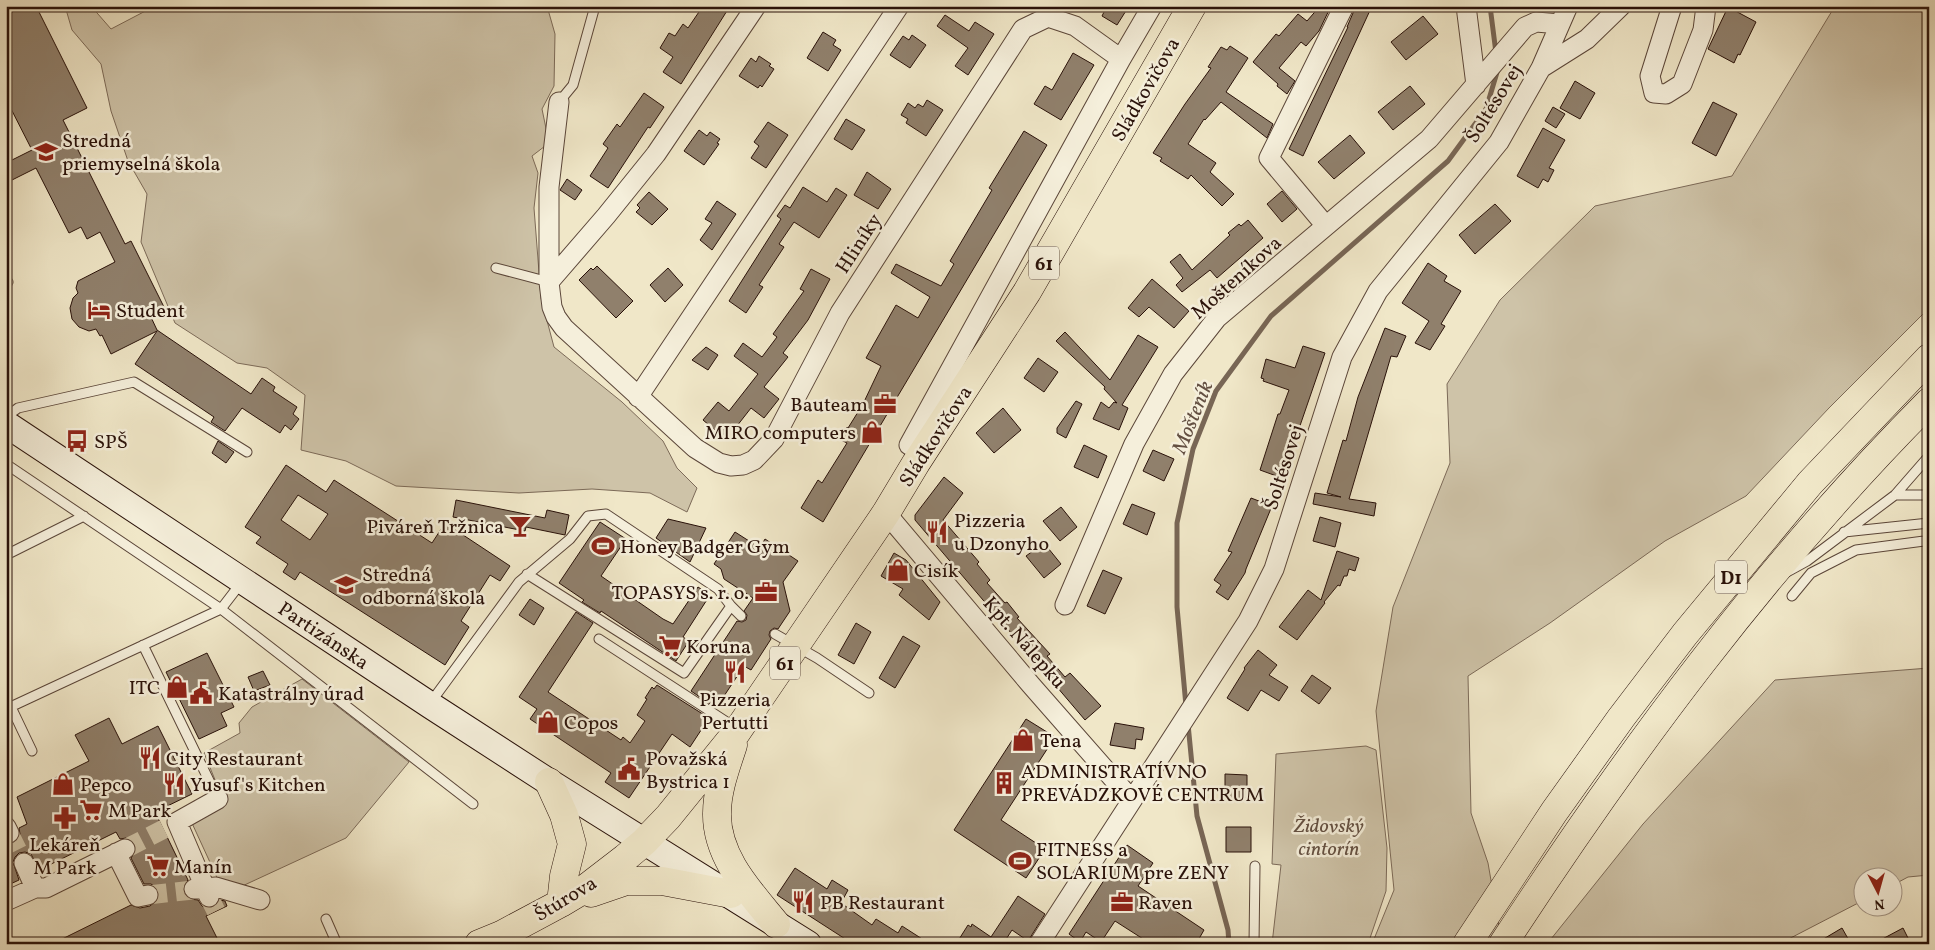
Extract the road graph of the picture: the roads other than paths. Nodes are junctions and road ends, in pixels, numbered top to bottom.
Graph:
1 (595, 6) edge
2 (756, 6) edge
3 (899, 6) edge
4 (1152, 6) edge
5 (1192, 6) edge
6 (1344, 6) edge
7 (1466, 6) edge
8 (1568, 6) edge
9 (1621, 6) edge
10 (1672, 6) edge
11 (1706, 6) edge
12 (1560, 24) junction
13 (1121, 59) junction
14 (1541, 68) junction
15 (1476, 85) junction
16 (559, 102) joint
17 (1326, 226) junction
18 (496, 268) dead end
19 (549, 282) junction
20 (1929, 358) edge
21 (638, 397) junction
22 (1929, 402) edge
23 (6, 417) edge
24 (6, 424) edge
25 (247, 452) dead end
26 (912, 454) junction
27 (1929, 456) edge
28 (6, 464) edge
29 (1895, 495) junction
30 (1929, 495) edge
31 (886, 513) junction
32 (84, 516) junction
33 (1929, 522) edge
34 (1844, 532) junction
35 (1929, 539) edge
36 (6, 554) edge
37 (527, 574) junction
38 (243, 581) junction
39 (1761, 586) junction
40 (1792, 596) dead end
41 (1065, 605) dead end
42 (731, 606) junction
43 (221, 609) junction
44 (741, 616) dead end
45 (599, 639) dead end
46 (785, 640) junction
47 (143, 645) junction
48 (869, 693) dead end
49 (430, 705) junction
50 (9, 708) edge
51 (738, 731) junction
52 (32, 751) dead end
53 (549, 782) junction
54 (218, 799) joint
55 (1131, 800) junction
56 (473, 804) dead end
57 (644, 842) junction
58 (24, 863) tunnel mouth
59 (1255, 866) dead end
60 (35, 888) junction
61 (731, 894) junction
62 (148, 896) dead end
63 (260, 900) dead end
64 (6, 901) edge
65 (561, 903) junction
66 (326, 919) dead end
67 (776, 924) junction
68 (337, 944) edge
69 (479, 944) edge
70 (808, 944) edge
71 (1039, 944) edge
72 (1254, 944) edge
73 (1467, 944) edge
74 (1503, 944) edge

1 - 16 lane
2 - 19 street
3 - 21 street
4 - 13 street, Sládkovičova
5 - 26 main road, Sládkovičova / 61
6 - 17 street
7 - 15 street
8 - 12 street, Šoltésovej
9 - 14 street
10 - 11 street
12 - 14 street, Šoltésovej
12 - 15 street, Mošteníkova
13 - 21 street, Hliníky
13 - 26 street, Sládkovičova
14 - 55 street, Šoltésovej
15 - 17 street, Mošteníkova
16 - 19 street, Hliníky
17 - 41 street, Mošteníkova
18 - 19 lane
19 - 21 street, Hliníky
20 - 73 main road, D1
22 - 39 main road, D1
23 - 25 lane
24 - 38 main road, Partizánska
26 - 31 main road, Sládkovičova / 61
27 - 29 lane
28 - 32 lane
29 - 30 lane
29 - 34 lane
31 - 46 main road, Sládkovičova / 61
31 - 55 street, Kpt. Nálepku
32 - 36 lane
32 - 43 lane
33 - 34 lane
34 - 39 lane
35 - 40 lane
37 - 42 lane
37 - 42 lane
37 - 49 lane
38 - 43 lane
38 - 49 main road, Partizánska
39 - 74 main road, D1
42 - 44 lane
43 - 47 lane
43 - 56 lane
45 - 51 lane
46 - 48 lane
46 - 51 main road, Sládkovičova / 61
47 - 50 lane
47 - 54 lane
49 - 53 main road, Partizánska
50 - 52 lane
51 - 57 main road, Sládkovičova / 61
51 - 67 main road
53 - 57 main road, Partizánska
53 - 65 main road
54 - 63 street
55 - 71 street, Šoltésovej
57 - 61 main road, Partizánska
57 - 65 main road, Štúrova / 61
58 - 60 street
59 - 72 lane
60 - 62 street
60 - 64 street
61 - 65 main road
61 - 67 main road, Partizánska
65 - 69 main road, Štúrova / 61
66 - 68 lane
67 - 70 main road, Partizánska

